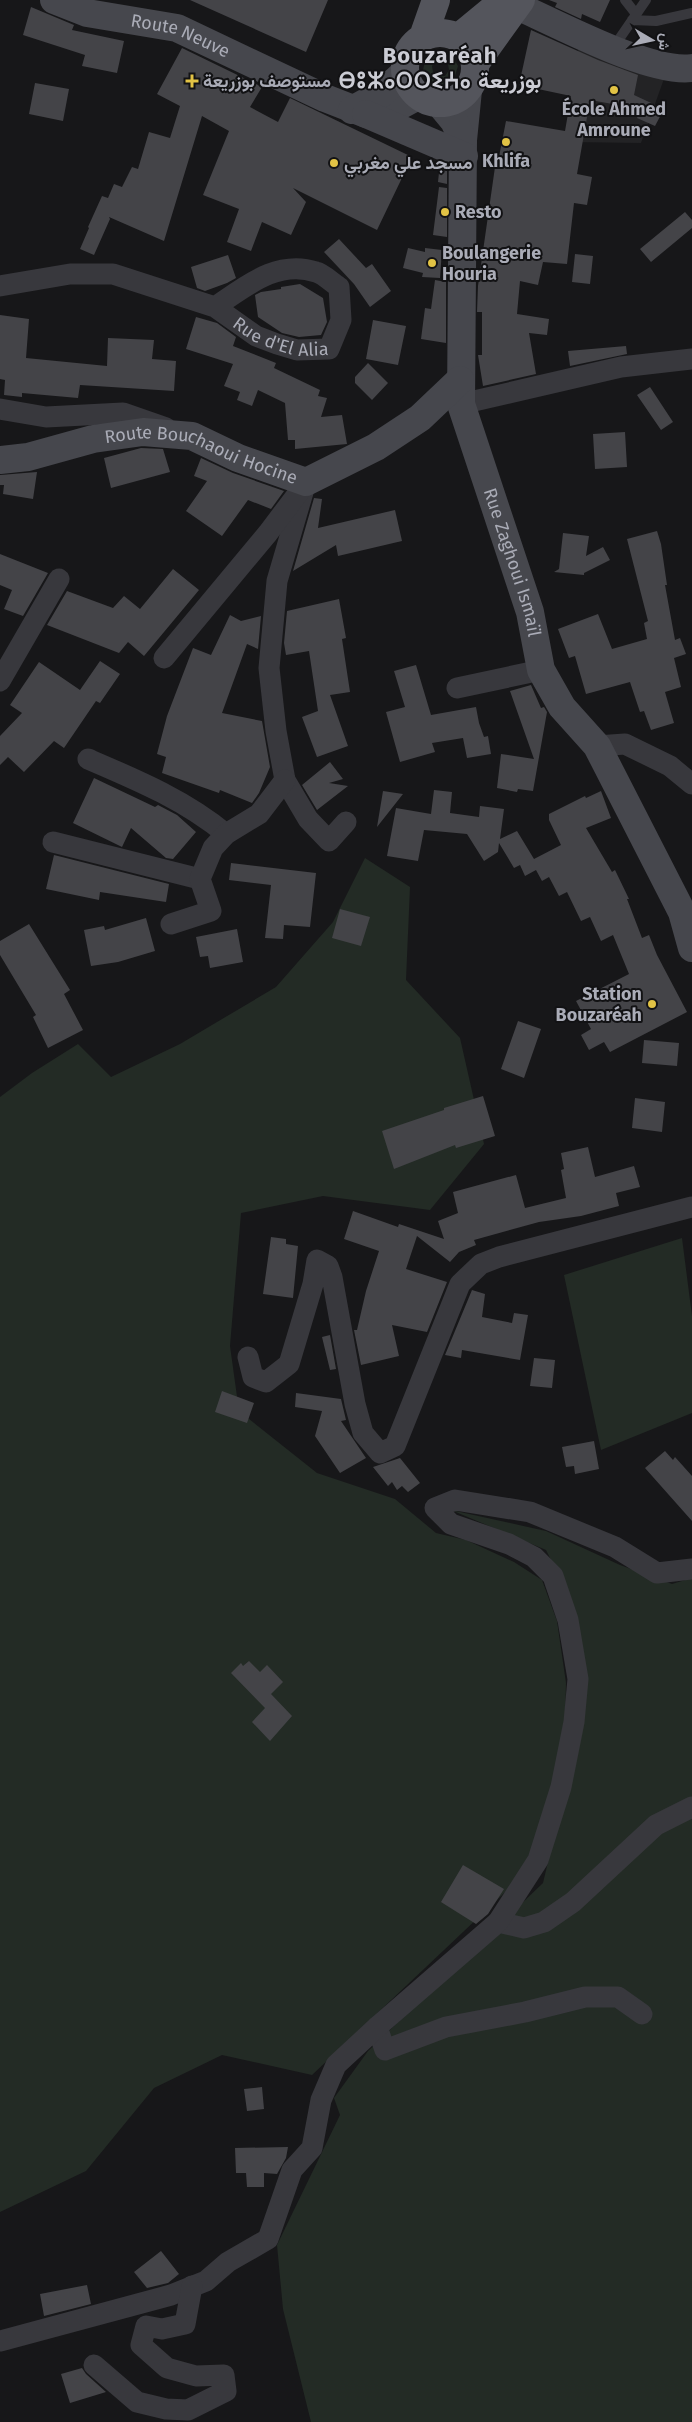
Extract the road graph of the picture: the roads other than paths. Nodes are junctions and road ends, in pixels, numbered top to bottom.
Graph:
1 (54, 0) edge
2 (436, 0) edge
3 (443, 0) edge
4 (625, 0) edge
5 (646, 0) edge
6 (514, 2) edge
7 (692, 13) edge
8 (634, 17) junction
9 (455, 36) junction
10 (423, 37) junction
11 (612, 49) junction
12 (476, 64) junction
13 (692, 68) edge
14 (468, 90) junction
15 (421, 91) junction
16 (359, 112) junction
17 (464, 148) junction
18 (0, 286) edge
19 (215, 308) junction
20 (692, 359) edge
21 (460, 392) junction
22 (0, 408) edge
23 (192, 436) junction
24 (0, 460) edge
25 (306, 482) junction
26 (59, 578) dead end
27 (164, 658) dead end
28 (542, 670) junction
29 (0, 681) edge
30 (457, 688) dead end
31 (597, 746) junction
32 (88, 759) dead end
33 (285, 780) junction
34 (692, 784) edge
35 (346, 822) dead end
36 (226, 834) junction
37 (53, 842) dead end
38 (200, 879) junction
39 (171, 924) dead end
40 (692, 948) edge
41 (692, 1207) edge
42 (248, 1357) dead end
43 (692, 1569) edge
44 (692, 1807) edge
45 (498, 1922) junction
46 (642, 2014) dead end
47 (377, 2027) junction
48 (192, 2286) junction
49 (0, 2340) edge
50 (94, 2365) dead end

1 - 16 street, Route Neuve
2 - 10 main road
3 - 9 main road
4 - 8 lane
5 - 8 lane
6 - 9 main road
6 - 11 street
6 - 12 main road
7 - 8 lane
8 - 11 lane
9 - 10 main road
9 - 12 main road
10 - 15 main road
11 - 13 street
12 - 14 main road
14 - 15 main road
14 - 17 street, Rue Zaghoui Ismaïl
15 - 16 street
15 - 17 street, Rue Zaghoui Ismaïl
16 - 17 street, Route Neuve
17 - 21 street, Rue Zaghoui Ismaïl
18 - 19 street, Rue d'El Alia
19 - 19 street, Rue d'El Alia
20 - 21 street
21 - 25 street, Route Bouchaoui Hocine
21 - 28 street, Rue Zaghoui Ismaïl
22 - 23 street
23 - 24 street, Route Bouchaoui Hocine
23 - 25 street, Route Bouchaoui Hocine
25 - 27 street
25 - 33 street
26 - 29 street
28 - 30 street
28 - 31 street, Rue Zaghoui Ismaïl
31 - 34 street
31 - 40 street, Rue Zaghoui Ismaïl
32 - 36 street
33 - 35 street
33 - 36 street
36 - 38 street
37 - 38 street
38 - 39 street
41 - 42 street
43 - 45 street
44 - 45 street
45 - 47 street
46 - 47 street
47 - 48 street
48 - 49 street
48 - 50 street

